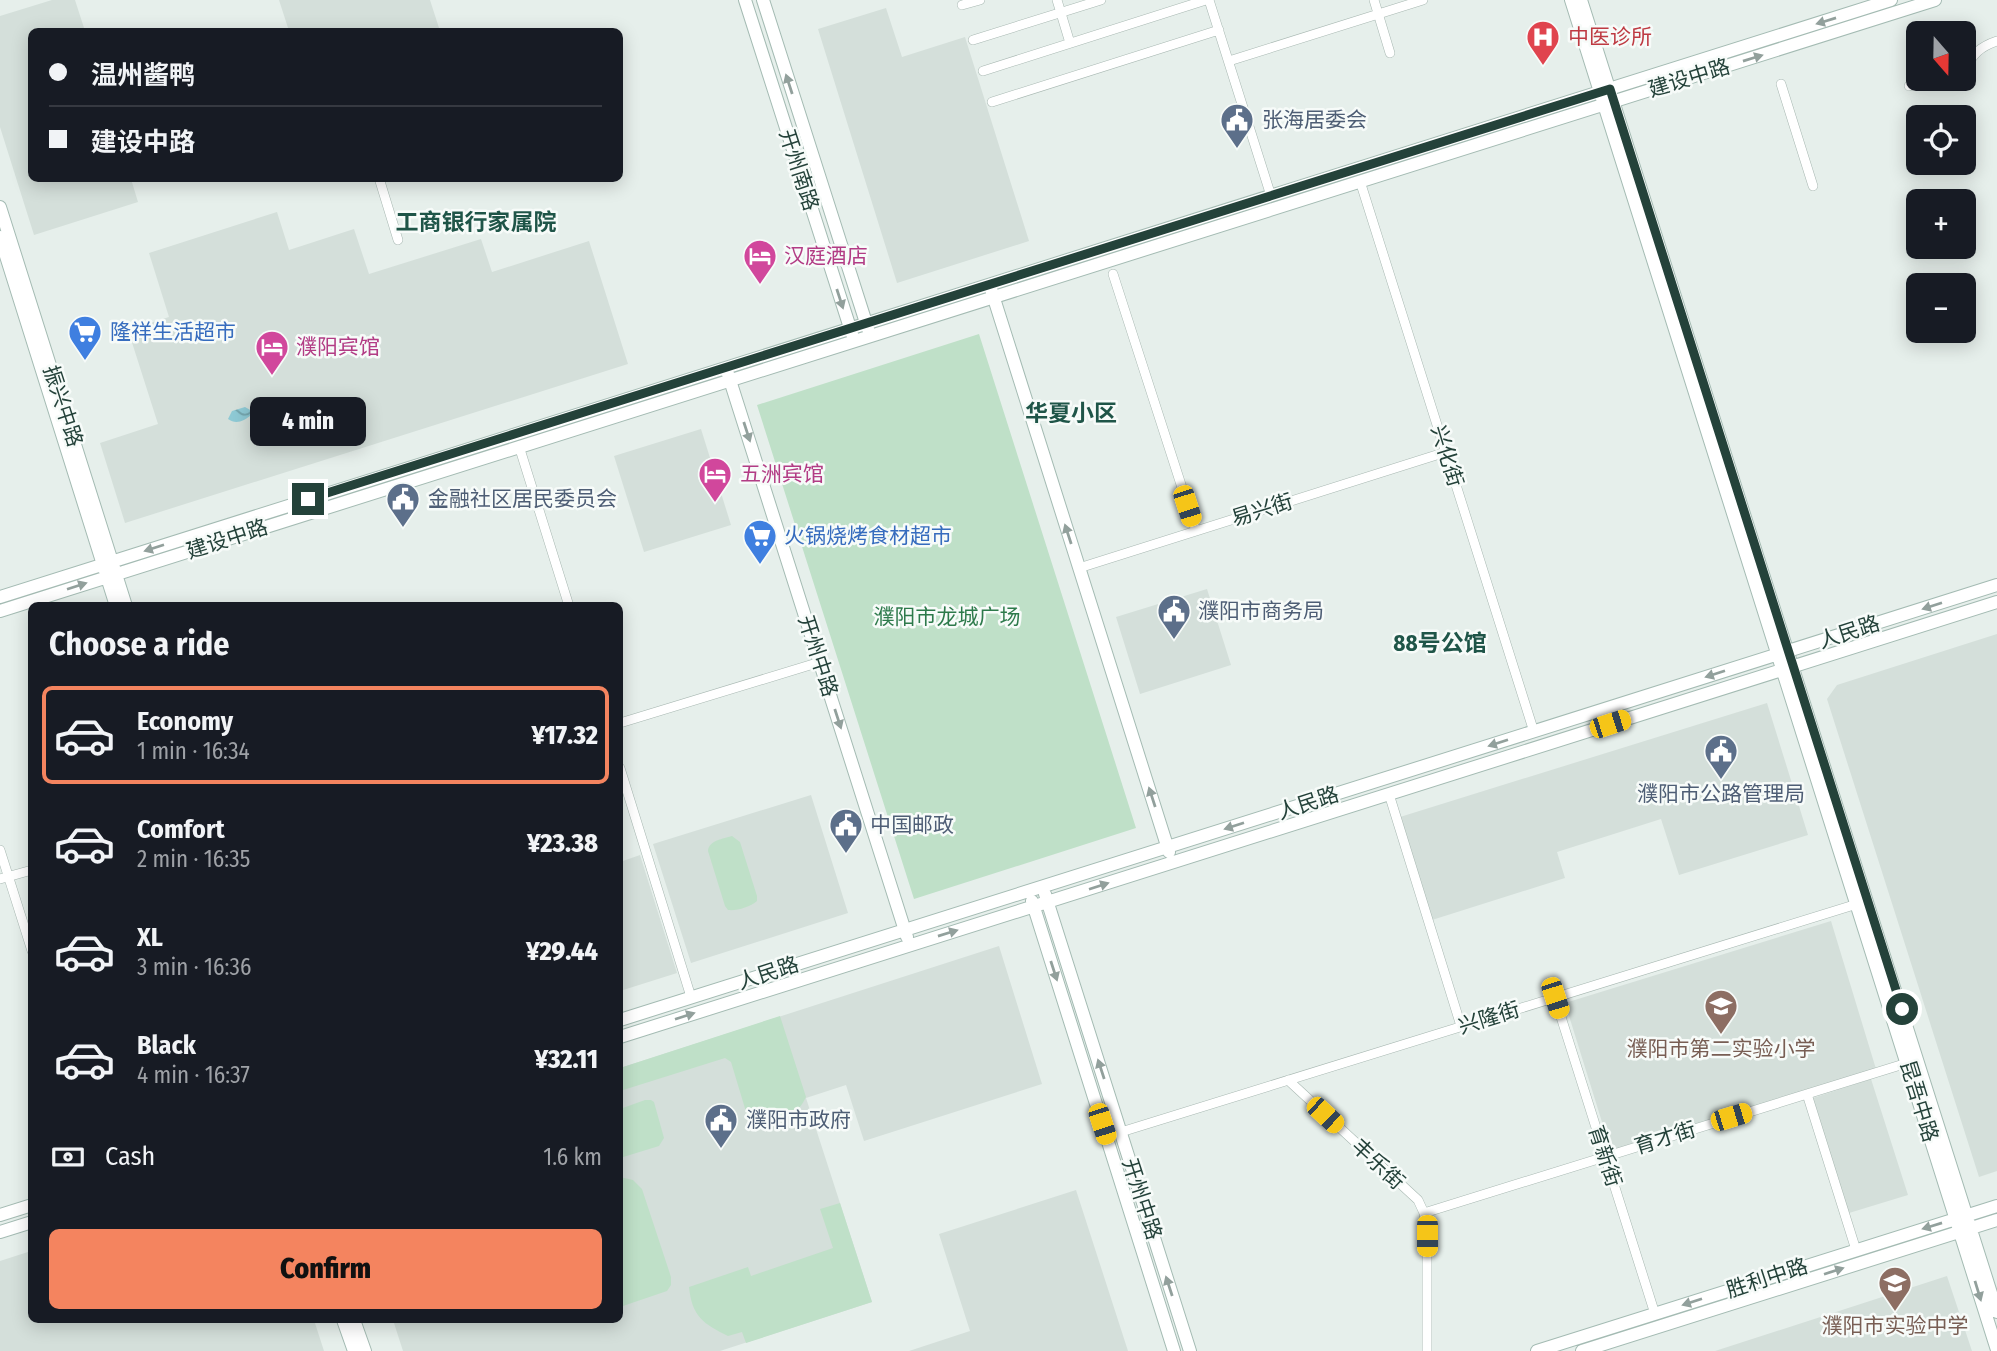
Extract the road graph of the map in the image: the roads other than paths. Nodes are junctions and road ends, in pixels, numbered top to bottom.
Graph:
1 (746, 0) edge
2 (763, 0) edge
3 (980, 0) edge
4 (1057, 0) edge
5 (1101, 0) edge
6 (1208, 0) edge
7 (1374, 0) edge
8 (1423, 0) edge
9 (1571, 0) edge
10 (1581, 0) edge
11 (1891, 0) edge
12 (1935, 0) edge
13 (962, 5) dead end
14 (1061, 13) junction
15 (1378, 14) junction
16 (1219, 30) junction
17 (973, 40) dead end
18 (1997, 41) edge
19 (1070, 43) junction
20 (1976, 52) edge
21 (1390, 53) dead end
22 (1229, 61) junction
23 (983, 71) dead end
24 (1781, 84) dead end
25 (1607, 97) junction
26 (992, 102) dead end
27 (1360, 181) junction
28 (380, 182) edge
29 (1813, 186) dead end
30 (1271, 195) junction
31 (0, 207) edge
32 (0, 237) edge
33 (398, 240) dead end
34 (1113, 274) dead end
35 (991, 290) junction
36 (868, 329) junction
37 (852, 334) junction
38 (728, 373) junction
39 (519, 446) junction
40 (1446, 452) junction
41 (1196, 531) junction
42 (1079, 568) junction
43 (110, 569) junction
44 (1997, 585) edge
45 (0, 597) edge
46 (115, 602) edge
47 (124, 602) edge
48 (568, 602) edge
49 (1997, 602) edge
50 (0, 611) edge
51 (1783, 653) junction
52 (820, 662) junction
53 (1788, 668) junction
54 (623, 722) edge
55 (1534, 732) junction
56 (623, 778) edge
57 (1389, 794) junction
58 (1168, 847) junction
59 (0, 850) edge
60 (1172, 862) junction
61 (28, 871) edge
62 (4, 878) edge
63 (1043, 887) junction
64 (1029, 891) junction
65 (1048, 902) junction
66 (1857, 904) junction
67 (1034, 906) junction
68 (905, 930) junction
69 (28, 941) edge
70 (909, 945) junction
71 (691, 998) junction
72 (1555, 998) junction
73 (623, 1019) edge
74 (1461, 1026) junction
75 (623, 1036) edge
76 (1907, 1063) junction
77 (1288, 1080) junction
78 (1807, 1094) junction
79 (1121, 1132) junction
80 (1605, 1157) junction
81 (28, 1206) edge
82 (1997, 1206) edge
83 (1424, 1213) junction
84 (0, 1215) edge
85 (1997, 1220) edge
86 (28, 1223) edge
87 (1963, 1224) junction
88 (0, 1232) edge
89 (1856, 1250) junction
90 (1997, 1312) edge
91 (1654, 1314) junction
92 (344, 1323) edge
93 (355, 1323) edge
94 (1997, 1350) edge
95 (354, 1351) edge
96 (365, 1351) edge
97 (1174, 1351) edge
98 (1190, 1351) edge
99 (1427, 1351) edge
100 (1537, 1351) edge
101 (1582, 1351) edge

1 -> 37 street, 开州南路
36 -> 2 street, 开州南路
3 - 13 street
4 - 14 street
5 - 14 street
6 - 16 street
6 - 19 street
7 - 15 street
8 - 15 street
9 - 25 street
10 - 25 street
11 -> 25 street, 建设中路
25 -> 12 street, 建设中路
14 - 17 street
14 - 19 street
15 - 21 street
15 - 22 street
16 - 22 street
16 - 26 street
18 - 20 street
19 - 23 street
22 - 30 street
24 - 29 street
25 - 27 street, 建设中路
25 - 30 street, 建设中路
25 - 51 street, 昆吾中路
27 - 35 street, 建设中路
27 - 40 street, 兴化街
28 - 33 street
30 - 35 street, 建设中路
31 - 43 street, 振兴中路
32 - 43 street, 振兴中路
34 - 41 street
35 - 36 street, 建设中路
42 -> 35 street
36 - 37 street, 建设中路
37 - 38 street, 建设中路
38 - 39 street, 建设中路
38 -> 43 street, 建设中路
38 -> 52 street, 开州中路
39 - 43 street, 建设中路
39 - 48 street
40 - 41 street, 易兴街
40 - 55 street, 兴化街
41 - 42 street, 易兴街
58 -> 42 street
43 - 45 street, 建设中路
43 - 46 street, 振兴中路
43 - 47 street, 振兴中路
50 -> 43 street, 建设中路
44 -> 51 street, 人民路
49 - 53 street, 人民路
51 - 53 street, 昆吾中路
51 -> 55 street, 人民路
52 - 54 street
52 -> 68 street, 开州中路
53 - 57 street, 人民路
53 - 66 street, 昆吾中路
53 - 87 street, 昆吾中路
55 -> 58 street, 人民路
56 - 71 street
57 - 60 street, 人民路
57 - 74 street
58 - 60 street
58 - 63 street, 人民路
59 - 62 street
65 -> 60 street, 人民路
61 - 62 street
62 - 69 street
63 - 64 street, 人民路
63 - 65 street, 开州中路
64 - 67 street, 开州中路
64 - 68 street, 人民路
65 - 67 street, 人民路
79 -> 65 street, 开州中路
66 - 72 street, 兴隆街
66 - 76 street, 昆吾中路
70 -> 67 street, 人民路
67 -> 97 street, 开州中路
68 - 70 street, 开州中路
68 - 71 street, 人民路
75 -> 70 street, 人民路
71 - 73 street, 人民路
72 - 74 street, 兴隆街
72 - 80 street, 育新街
74 - 77 street, 兴隆街
76 - 78 street, 育才街
76 - 87 street, 昆吾中路
77 - 79 street, 兴隆街
77 - 83 street, 丰乐街
78 - 80 street, 育才街
78 - 89 street
98 -> 79 street, 开州中路
80 - 83 street, 育才街
80 - 91 street, 育新街
81 - 84 street
82 - 87 street, 胜利中路
83 - 99 street
85 - 87 street, 胜利中路
86 - 88 street
87 -> 89 street, 胜利中路
87 - 90 street, 昆吾中路
87 -> 94 street, 昆吾中路
101 -> 87 street, 胜利中路
89 -> 91 street, 胜利中路
91 - 100 street, 胜利中路
92 - 95 street
93 - 96 street

